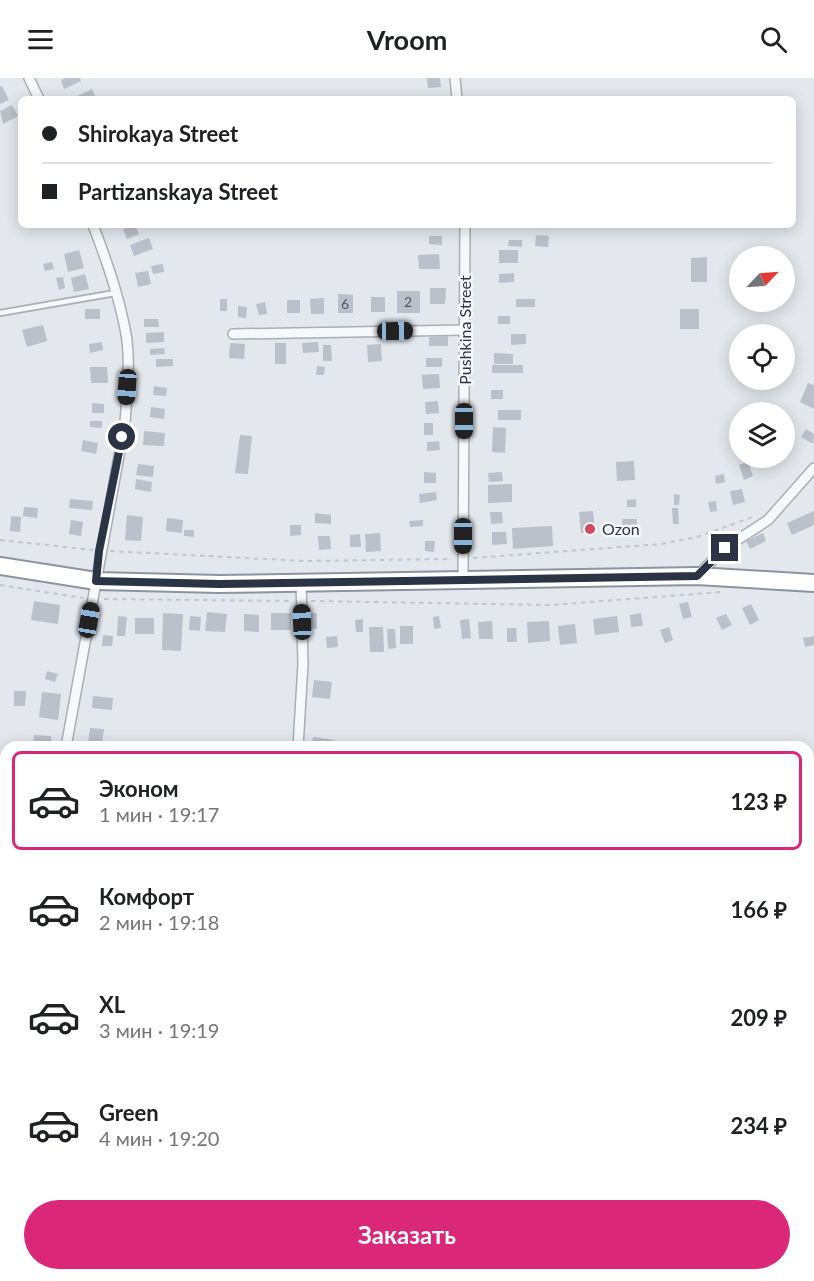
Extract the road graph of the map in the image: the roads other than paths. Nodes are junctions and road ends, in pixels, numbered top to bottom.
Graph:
1 (29, 78) edge
2 (455, 78) edge
3 (38, 96) edge
4 (458, 96) edge
5 (94, 228) edge
6 (465, 228) edge
7 (115, 293) junction
8 (0, 314) edge
9 (465, 330) junction
10 (233, 334) dead end
11 (814, 468) edge
12 (0, 566) edge
13 (697, 576) junction
14 (463, 579) junction
15 (96, 581) junction
16 (301, 581) junction
17 (814, 583) edge
18 (67, 741) edge
19 (298, 741) edge

1 - 3 street
2 - 4 street
5 - 7 street
6 - 9 street, Pushkina Street
7 - 8 lane
7 - 15 street
9 - 10 street
9 - 14 street, Pushkina Street
11 - 13 street
12 - 15 highway
13 - 14 highway
13 - 17 highway
14 - 16 highway
15 - 16 highway
15 - 18 street
16 - 19 street

